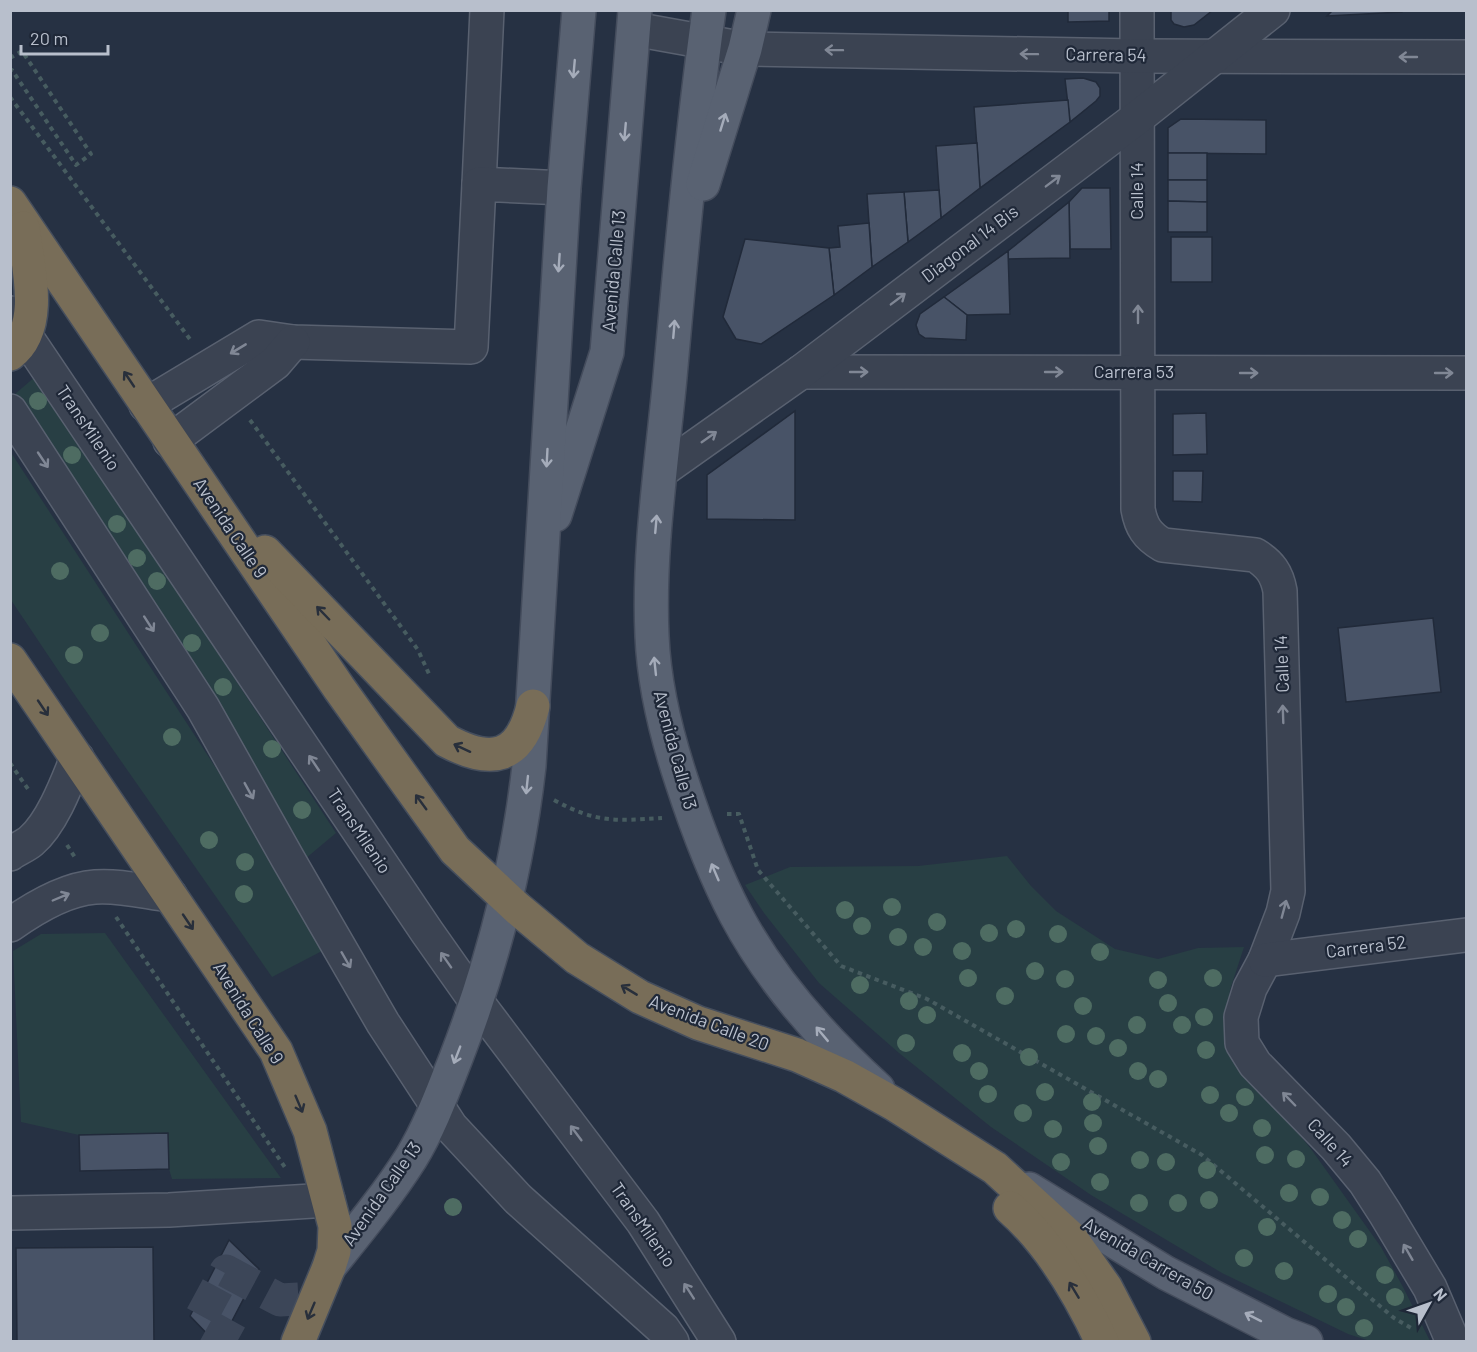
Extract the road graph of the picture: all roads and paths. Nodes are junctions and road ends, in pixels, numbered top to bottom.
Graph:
1 (487, 10) edge
2 (579, 10) edge
3 (754, 10) edge
4 (1137, 10) edge
5 (1273, 10) edge
6 (634, 20) edge
7 (707, 25) edge
8 (745, 49) junction
9 (1136, 56) junction
10 (1214, 57) junction
11 (1467, 57) edge
12 (10, 58) edge
13 (11, 70) edge
14 (1137, 118) junction
15 (479, 184) junction
16 (564, 188) junction
17 (16, 211) edge
18 (680, 258) junction
19 (16, 334) edge
20 (293, 342) junction
21 (801, 372) junction
22 (1138, 372) junction
23 (1467, 373) edge
24 (147, 405) junction
25 (10, 411) edge
26 (170, 441) junction
27 (661, 471) junction
28 (196, 480) junction
29 (542, 557) junction
30 (10, 660) edge
31 (533, 706) junction
32 (77, 758) junction
33 (10, 763) edge
34 (527, 781) junction
35 (739, 814) dead end
36 (48, 818) junction
37 (611, 821) dead end
38 (455, 850) joint
39 (10, 854) edge
40 (95, 887) junction
41 (170, 895) junction
42 (505, 897) junction
43 (10, 926) edge
44 (1467, 935) edge
45 (1265, 960) junction
46 (476, 1001) junction
47 (894, 1104) junction
48 (437, 1105) junction
49 (995, 1168) junction
50 (315, 1200) junction
51 (10, 1213) edge
52 (329, 1267) junction
53 (1418, 1332) dead end
54 (298, 1341) edge
55 (672, 1341) edge
56 (719, 1341) edge
57 (1102, 1341) edge
58 (1134, 1341) edge
59 (1306, 1341) edge
60 (1454, 1341) edge

1 - 15 street
2 -> 16 main road, Avenida Calle 13
3 - 8 main road, Avenida Calle 13
4 - 9 street, Calle 14
5 - 10 street, Diagonal 14 Bis
6 - 7 street, Carrera 54
6 -> 29 main road, Avenida Calle 13
7 - 8 street, Carrera 54
7 - 18 main road, Avenida Calle 13
9 -> 8 street, Carrera 54
18 -> 8 main road, Avenida Calle 13
9 - 10 street, Carrera 54
9 - 14 street, Calle 14
11 -> 10 street, Carrera 54
10 - 14 street, Diagonal 14 Bis
12 - 13 path
21 -> 14 street, Diagonal 14 Bis
22 -> 14 street, Calle 14
15 - 16 street
15 - 20 street
16 -> 29 main road, Avenida Calle 13
17 - 19 highway
24 -> 17 highway, Avenida Calle 9
27 -> 18 main road, Avenida Calle 13
46 -> 19 street, TransMilenio
20 -> 24 street
20 - 26 street
21 -> 22 street, Carrera 53
27 -> 21 street, Diagonal 14 Bis
22 -> 23 street, Carrera 53
45 -> 22 street, Calle 14
24 - 26 highway, Avenida Calle 9
25 -> 48 street
26 - 28 highway, Avenida Calle 9
47 -> 27 main road, Avenida Calle 13
31 -> 28 highway
38 -> 28 highway, Avenida Calle 9
29 - 31 main road, Avenida Calle 13
30 -> 32 highway, Avenida Calle 9
31 - 34 main road, Avenida Calle 13
32 - 36 street
32 - 41 highway, Avenida Calle 9
33 - 36 path
34 - 37 path
34 -> 42 main road, Avenida Calle 13
35 - 53 path
36 - 39 street
36 - 40 path
38 - 42 highway, Avenida Calle 20
40 - 41 street
43 -> 40 street
40 - 50 path
41 -> 50 highway, Avenida Calle 9
42 - 46 main road, Avenida Calle 13
47 -> 42 highway, Avenida Calle 20
44 - 45 street, Carrera 52
60 -> 45 street, Calle 14
46 -> 48 main road, Avenida Calle 13
56 -> 46 street, TransMilenio
47 - 49 highway, Avenida Calle 20
57 -> 47 highway, Avenida Calle 20
48 - 52 main road, Avenida Calle 13
48 - 55 street
49 - 58 highway, Avenida Calle 20
59 -> 49 main road, Avenida Carrera 50
50 - 51 street
50 - 52 highway, Avenida Calle 9
52 -> 54 highway, Avenida Calle 9

